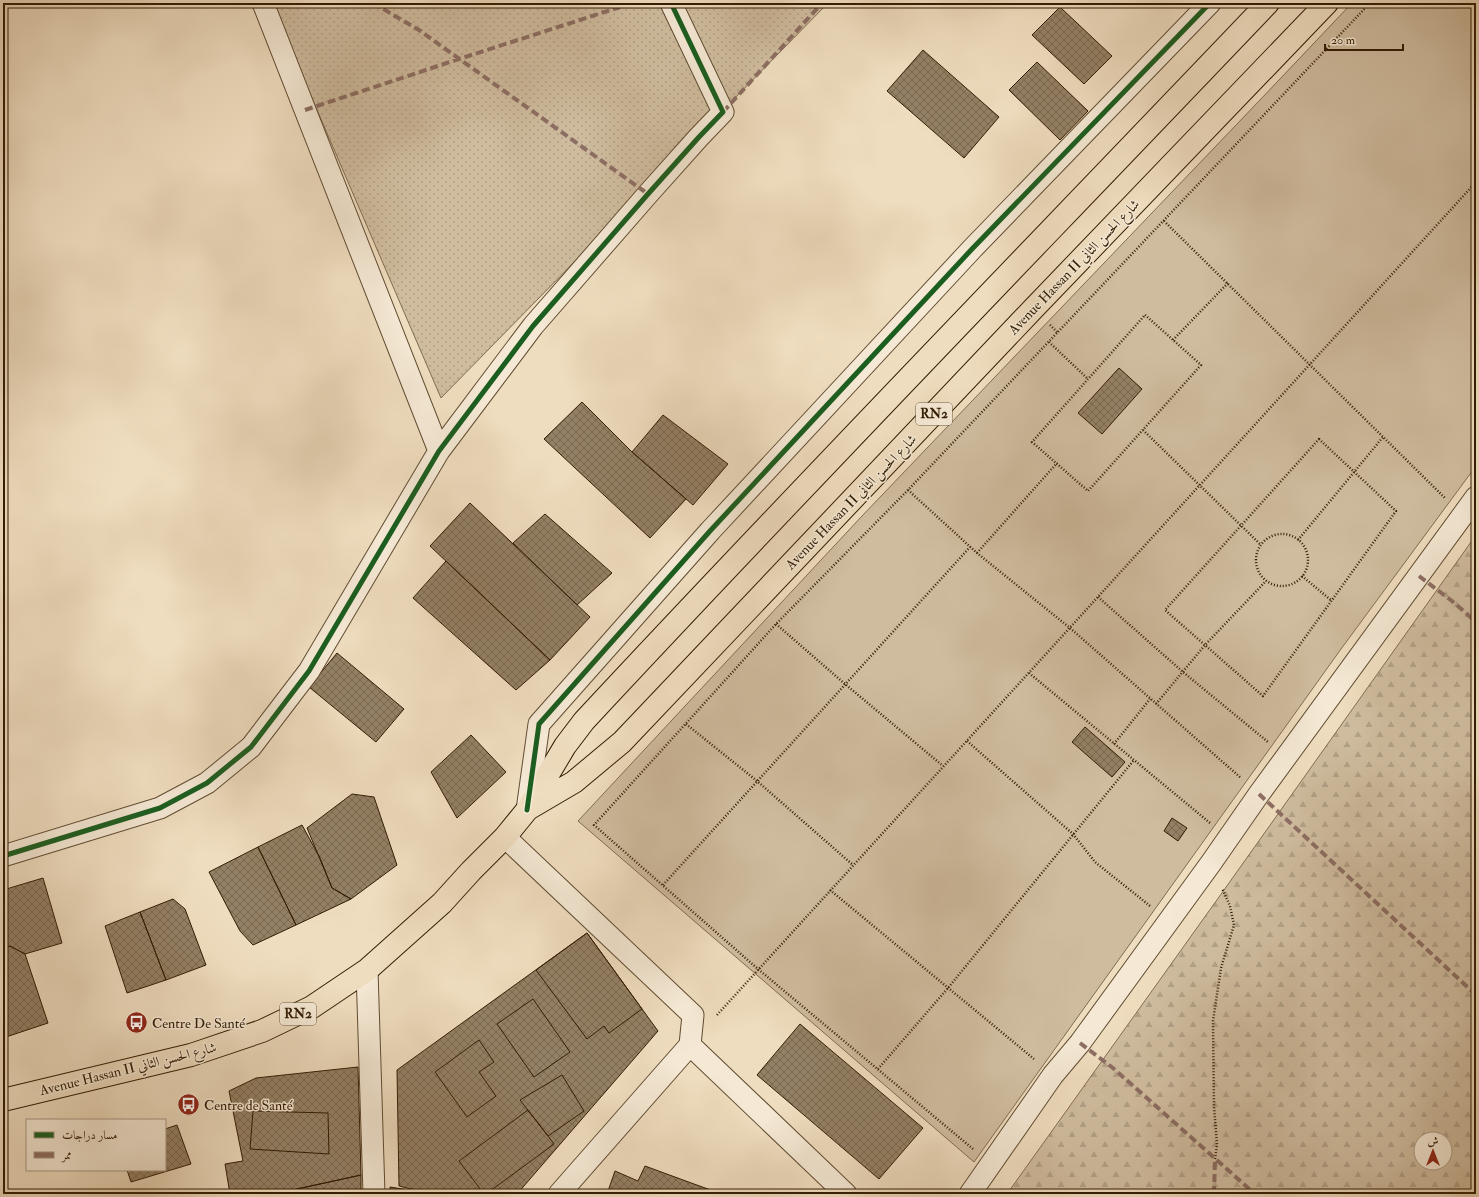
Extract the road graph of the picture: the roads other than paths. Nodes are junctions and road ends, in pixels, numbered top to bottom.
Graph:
1 (263, 3) edge
2 (670, 3) edge
3 (1210, 3) edge
4 (1268, 3) edge
5 (1327, 3) edge
6 (439, 451) junction
7 (1476, 497) edge
8 (527, 810) junction
9 (505, 837) junction
10 (3, 856) edge
11 (367, 970) junction
12 (690, 1045) junction
13 (3, 1100) edge
14 (374, 1194) edge
15 (559, 1194) edge
16 (846, 1194) edge
17 (970, 1194) edge

1 - 6 street
2 - 6 street
3 - 8 street
4 - 8 main road, Avenue Hassan II شارع الحسن الثاني / RN2
5 - 8 main road, Avenue Hassan II شارع الحسن الثاني / RN2
6 - 10 street
7 - 17 street
8 - 9 main road, Avenue Hassan II شارع الحسن الثاني / RN2
9 - 11 main road, Avenue Hassan II شارع الحسن الثاني / RN2
9 - 12 street
11 - 13 main road, Avenue Hassan II شارع الحسن الثاني / RN2
11 - 14 street
12 - 15 street
12 - 16 street

